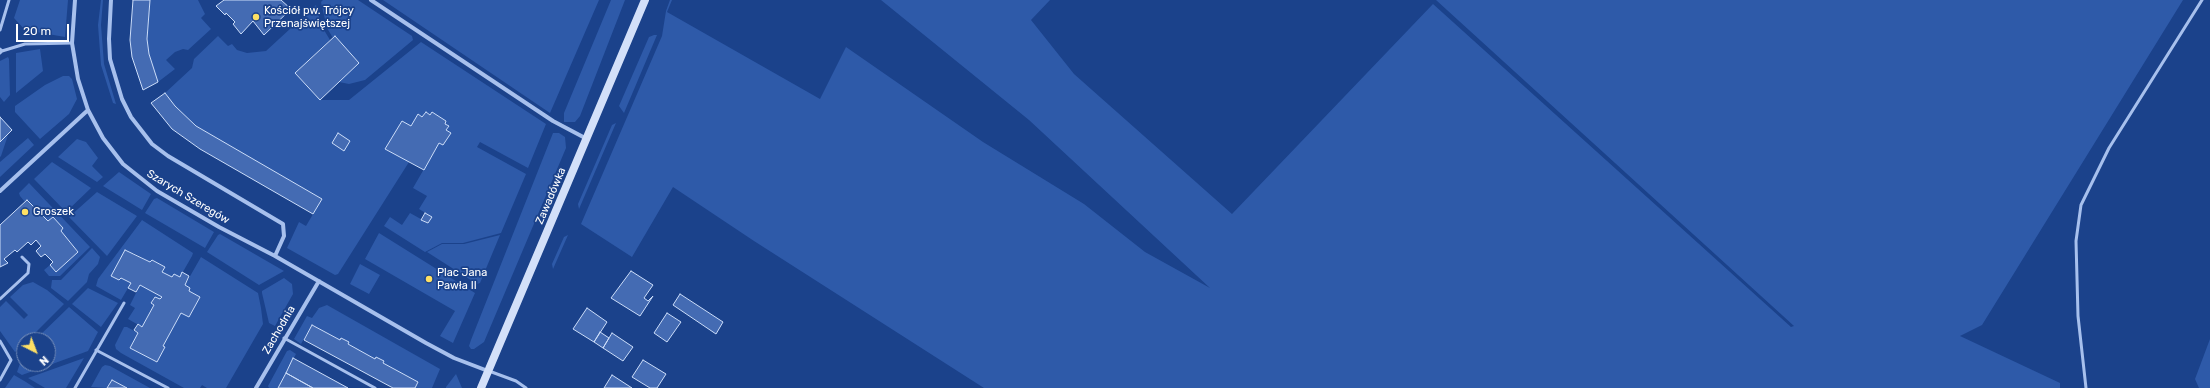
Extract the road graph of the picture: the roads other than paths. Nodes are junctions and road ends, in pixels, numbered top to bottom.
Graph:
1 (9, 0) edge
2 (76, 0) edge
3 (111, 0) edge
4 (371, 0) edge
5 (645, 0) edge
6 (2202, 0) edge
7 (0, 30) edge
8 (72, 43) junction
9 (1, 51) edge
10 (88, 110) junction
11 (587, 140) junction
12 (0, 191) edge
13 (22, 256) dead end
14 (275, 256) junction
15 (319, 281) junction
16 (0, 299) edge
17 (124, 303) dead end
18 (284, 338) junction
19 (0, 340) edge
20 (96, 350) junction
21 (489, 371) junction
22 (0, 380) edge
23 (257, 387) edge
24 (75, 388) edge
25 (168, 388) edge
26 (262, 388) edge
27 (375, 388) edge
28 (481, 388) edge
29 (526, 388) edge
30 (2086, 388) edge

1 - 7 lane
2 - 8 street, Szarych Szeregów
3 - 14 street
4 - 11 street
5 - 11 main road, Zawadówka
6 - 30 lane
8 - 9 lane
8 - 10 street, Szarych Szeregów
10 - 12 street
10 - 14 street, Szarych Szeregów
11 - 21 main road, Zawadówka
13 - 16 lane
14 - 15 street, Szarych Szeregów
15 - 18 street, Zachodnia
15 - 21 street, Szarych Szeregów
17 - 20 lane
18 - 23 street, Zachodnia
18 - 27 lane
19 - 22 lane
20 - 24 lane
20 - 25 lane
21 - 28 main road, Zawadówka
21 - 29 lane
23 - 26 lane

